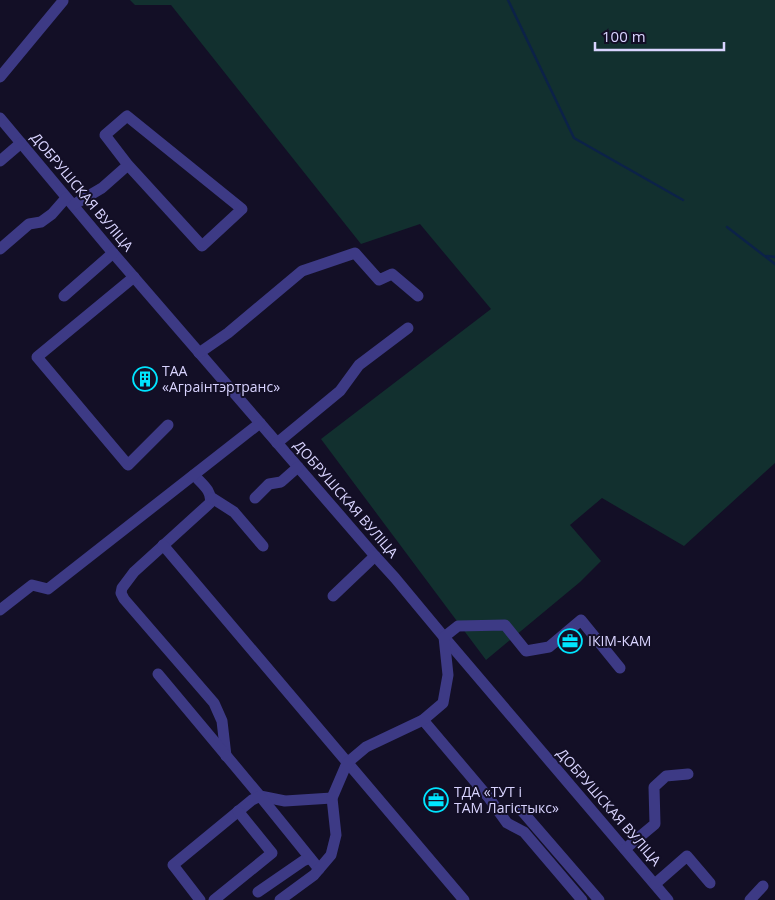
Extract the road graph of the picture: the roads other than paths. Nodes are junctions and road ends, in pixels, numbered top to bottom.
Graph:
1 (63, 1) edge
2 (0, 77) edge
3 (0, 118) edge
4 (21, 143) junction
5 (0, 161) edge
6 (128, 164) junction
7 (70, 202) junction
8 (0, 249) edge
9 (113, 253) junction
10 (134, 277) junction
11 (64, 296) dead end
12 (418, 296) dead end
13 (408, 328) dead end
14 (199, 353) junction
15 (260, 423) junction
16 (168, 425) dead end
17 (277, 443) junction
18 (298, 467) junction
19 (194, 475) junction
20 (212, 498) junction
21 (255, 498) dead end
22 (163, 546) junction
23 (263, 546) dead end
24 (375, 556) junction
25 (333, 596) dead end
26 (0, 610) edge
27 (444, 637) junction
28 (620, 668) dead end
29 (158, 674) dead end
30 (423, 720) junction
31 (226, 756) junction
32 (347, 763) junction
33 (688, 774) dead end
34 (260, 796) junction
35 (332, 798) junction
36 (238, 811) junction
37 (522, 811) dead end
38 (625, 849) junction
39 (310, 858) junction
40 (319, 869) junction
41 (710, 883) dead end
42 (655, 884) junction
43 (763, 886) dead end
44 (258, 892) dead end
45 (200, 900) edge
46 (214, 900) edge
47 (280, 900) edge
48 (464, 900) edge
49 (582, 900) edge
50 (599, 900) edge
51 (668, 900) edge
52 (750, 900) edge

1 - 2 street
3 - 4 street, ДОБРУШСКАЯ ВУЛІЦА
4 - 5 street
4 - 7 street, ДОБРУШСКАЯ ВУЛІЦА
6 - 6 street
6 - 7 street
7 - 8 street
7 - 9 street, ДОБРУШСКАЯ ВУЛІЦА
9 - 10 street, ДОБРУШСКАЯ ВУЛІЦА
9 - 11 street
10 - 14 street, ДОБРУШСКАЯ ВУЛІЦА
10 - 16 street
12 - 14 street
13 - 17 street
14 - 15 street, ДОБРУШСКАЯ ВУЛІЦА
15 - 17 street, ДОБРУШСКАЯ ВУЛІЦА
15 - 19 street
17 - 18 street, ДОБРУШСКАЯ ВУЛІЦА
18 - 21 street
18 - 24 street, ДОБРУШСКАЯ ВУЛІЦА
19 - 20 street
19 - 26 street
20 - 22 street
20 - 23 street
22 - 31 street
22 - 32 street
24 - 25 street
24 - 27 street, ДОБРУШСКАЯ ВУЛІЦА
27 - 28 street
27 - 30 street
27 - 38 street, ДОБРУШСКАЯ ВУЛІЦА
29 - 31 street
30 - 32 street
30 - 49 street
31 - 34 street
32 - 35 street
32 - 48 street
33 - 38 street
34 - 35 street
34 - 36 street
34 - 39 street
35 - 40 street
36 - 45 street
36 - 46 street
37 - 50 street
38 - 42 street, ДОБРУШСКАЯ ВУЛІЦА
39 - 40 street
39 - 44 street
40 - 47 street
41 - 42 street
42 - 51 street, ДОБРУШСКАЯ ВУЛІЦА
43 - 52 street

